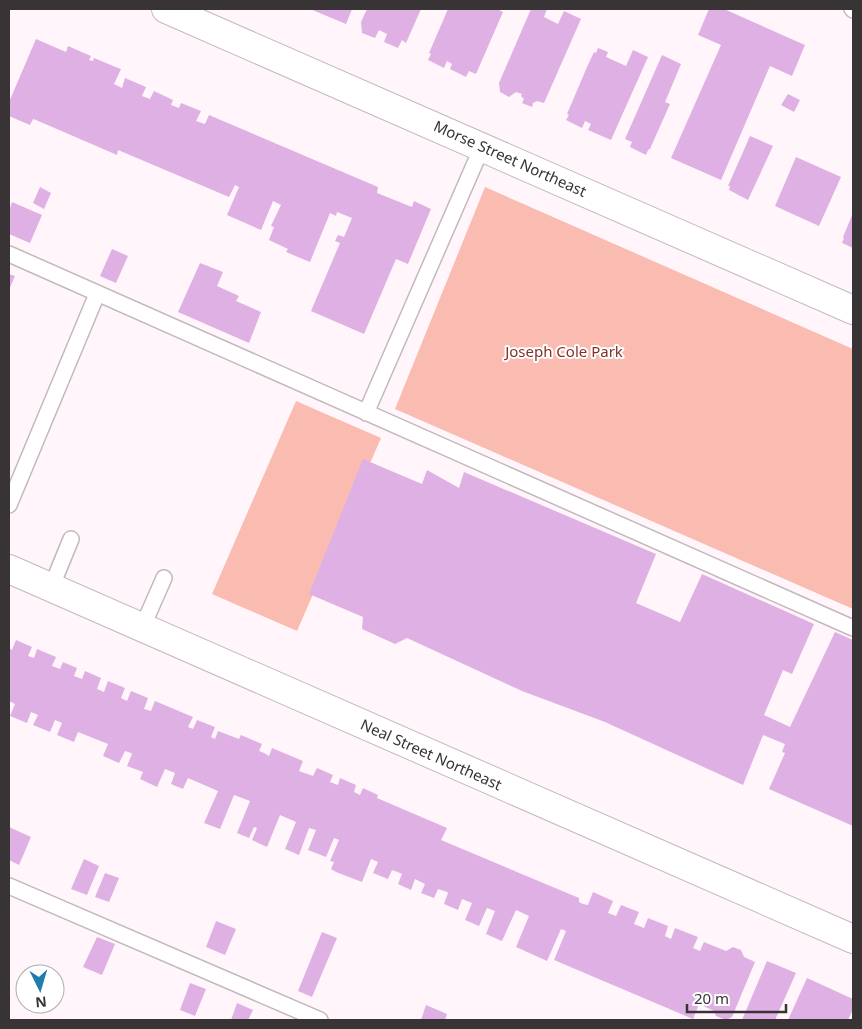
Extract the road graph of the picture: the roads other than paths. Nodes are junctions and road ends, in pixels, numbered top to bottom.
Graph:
1 (166, 9) edge
2 (482, 148) junction
3 (9, 254) edge
4 (97, 294) junction
5 (853, 310) edge
6 (366, 413) junction
7 (9, 505) edge
8 (71, 539) dead end
9 (9, 569) edge
10 (164, 578) dead end
11 (51, 588) junction
12 (142, 628) junction
13 (853, 628) edge
14 (9, 886) edge
15 (853, 939) edge
16 (320, 1020) edge

1 - 2 street, Morse Street Northeast
2 - 5 street, Morse Street Northeast
2 - 6 lane
3 - 4 lane
4 - 6 lane
4 - 7 lane
6 - 13 lane
8 - 11 lane
9 - 11 street, Neal Street Northeast
10 - 12 lane
11 - 12 street, Neal Street Northeast
12 - 15 street, Neal Street Northeast
14 - 16 lane

